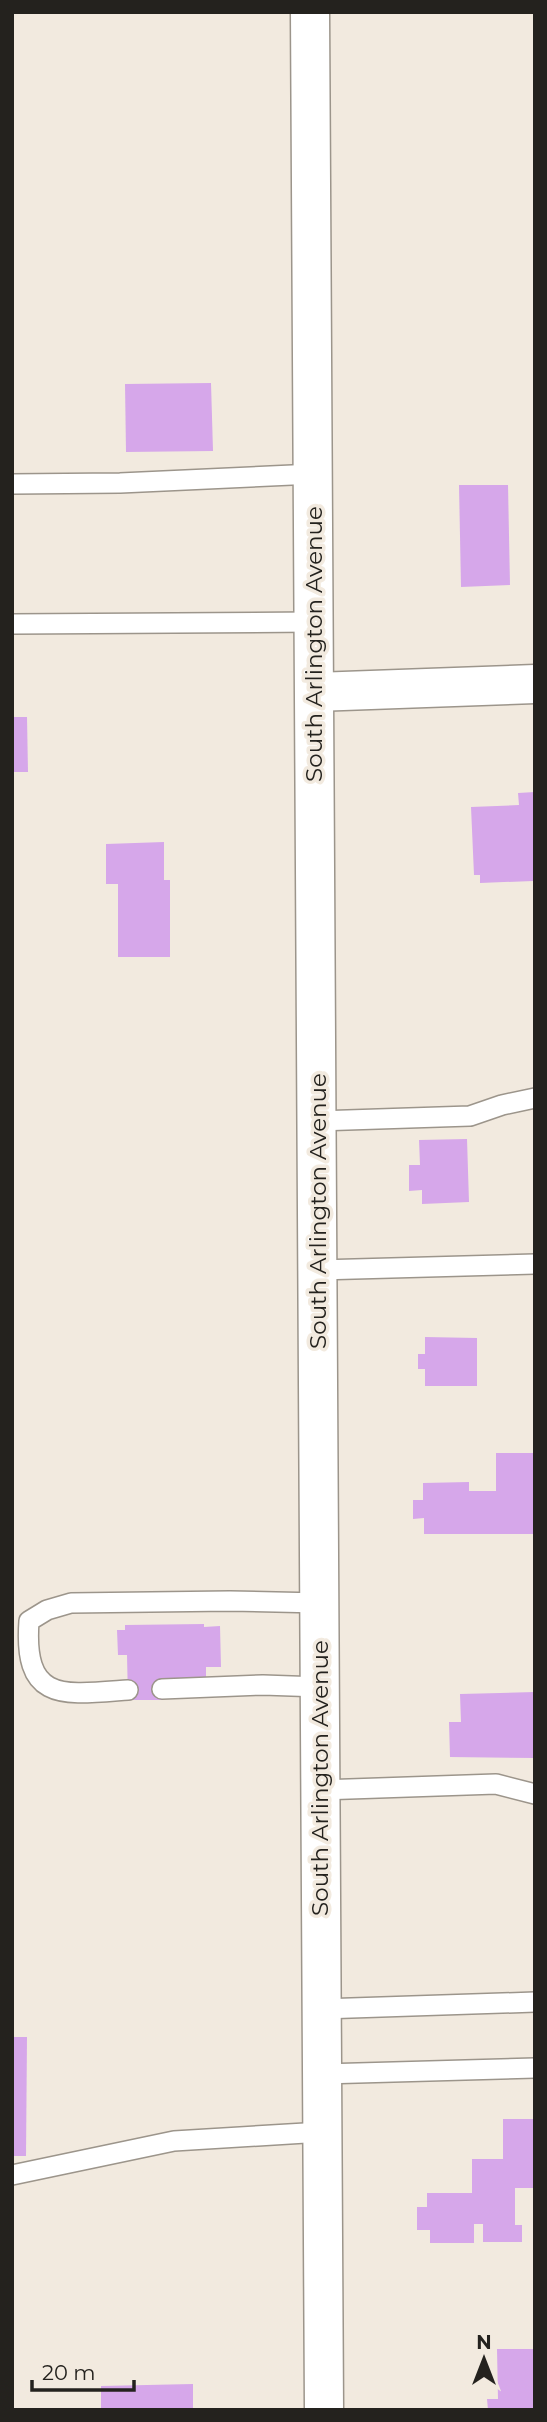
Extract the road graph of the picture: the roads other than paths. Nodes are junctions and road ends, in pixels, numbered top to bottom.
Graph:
1 (310, 12) edge
2 (314, 474) junction
3 (12, 484) edge
4 (314, 622) junction
5 (12, 624) edge
6 (535, 684) edge
7 (314, 692) junction
8 (535, 1098) edge
9 (317, 1121) junction
10 (535, 1264) edge
11 (318, 1270) junction
12 (320, 1603) junction
13 (320, 1688) junction
14 (162, 1689) dead end
15 (128, 1690) dead end
16 (320, 1790) junction
17 (535, 1794) edge
18 (535, 2002) edge
19 (321, 2009) junction
20 (535, 2068) edge
21 (322, 2074) junction
22 (322, 2132) junction
23 (12, 2175) edge
24 (324, 2410) edge

1 - 2 main road, South Arlington Avenue
2 - 3 lane
2 - 4 main road, South Arlington Avenue
4 - 5 lane
4 - 7 main road, South Arlington Avenue
6 - 7 main road
7 - 9 main road, South Arlington Avenue
8 - 9 lane
9 - 11 main road, South Arlington Avenue
10 - 11 lane
11 - 12 main road, South Arlington Avenue
12 - 13 main road, South Arlington Avenue
12 - 15 lane
13 - 14 lane
13 - 16 main road, South Arlington Avenue
16 - 17 lane
16 - 19 main road, South Arlington Avenue
18 - 19 lane
19 - 21 main road, South Arlington Avenue
20 - 21 lane
21 - 22 main road, South Arlington Avenue
22 - 23 lane
22 - 24 main road, South Arlington Avenue

